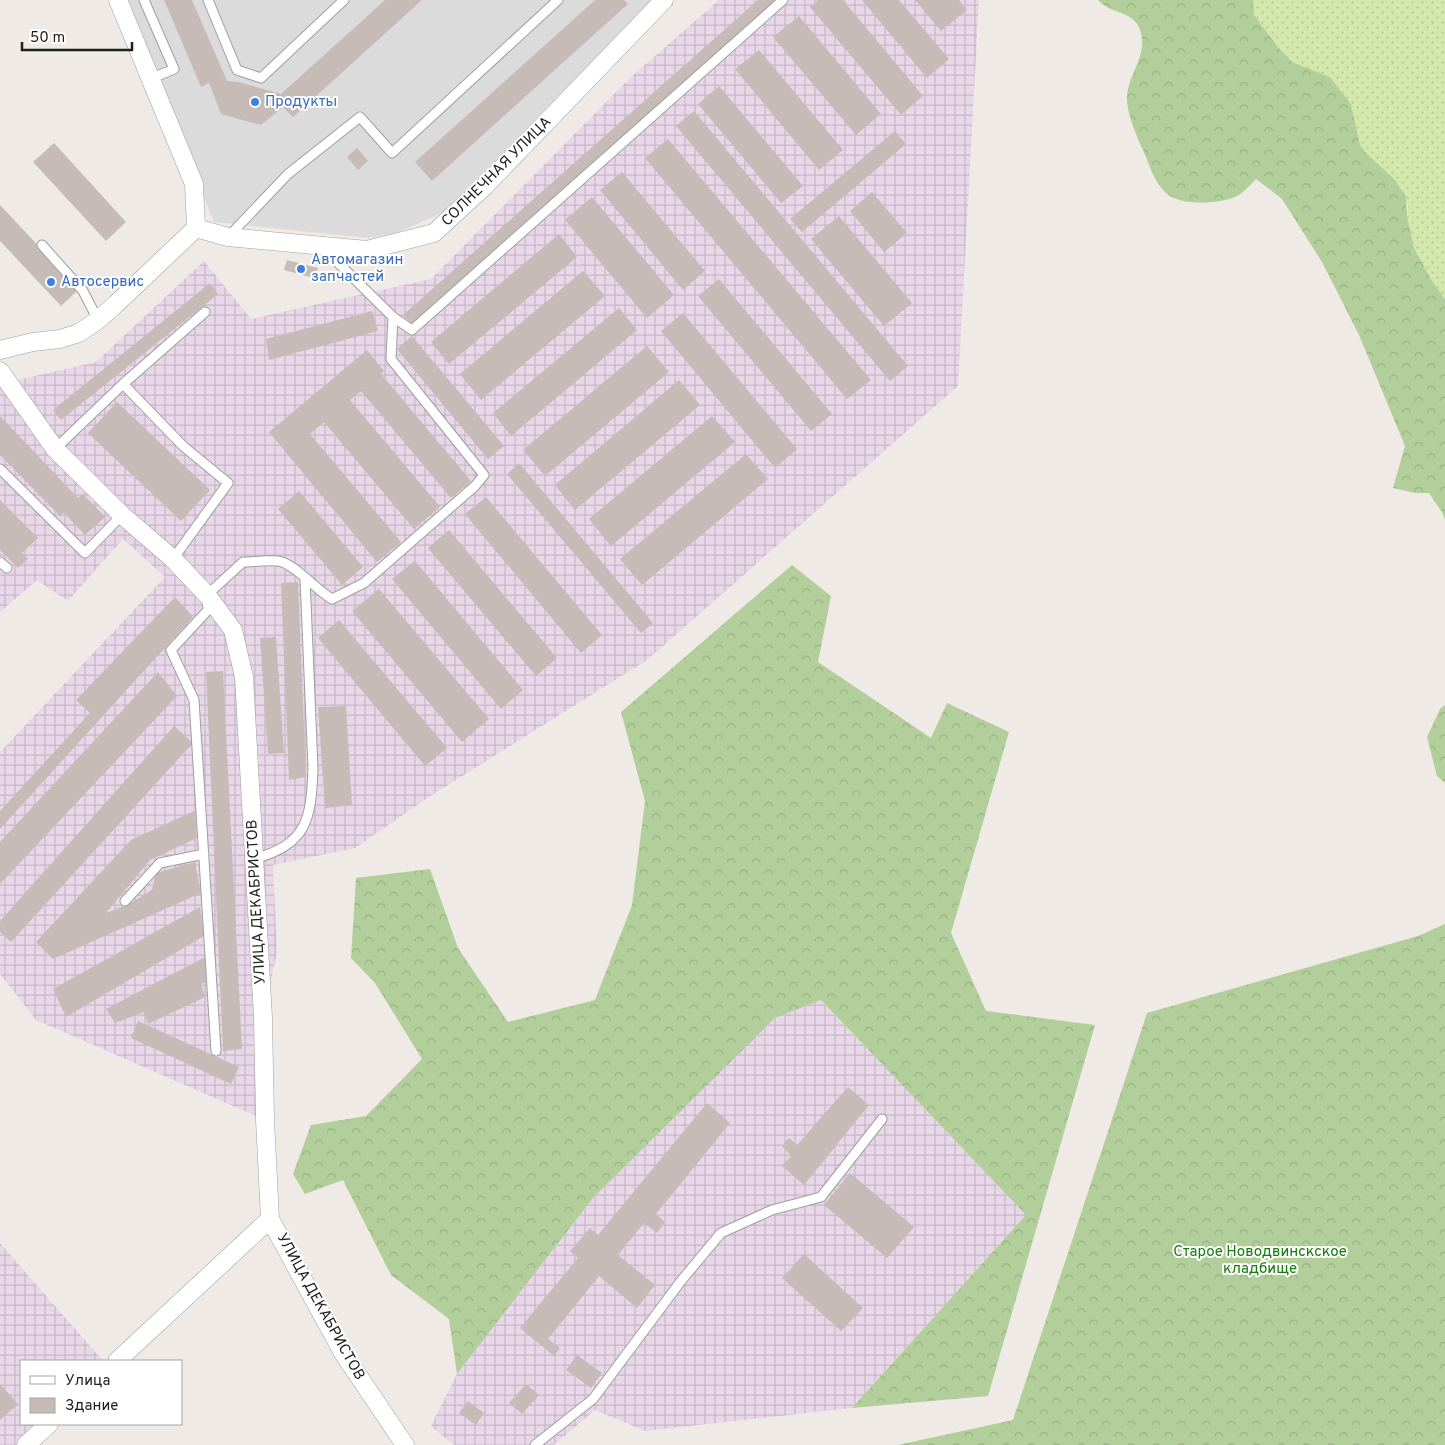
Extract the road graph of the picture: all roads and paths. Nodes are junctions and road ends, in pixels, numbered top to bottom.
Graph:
1 (118, 0) edge
2 (144, 0) edge
3 (208, 0) edge
4 (344, 0) edge
5 (558, 0) edge
6 (664, 0) edge
7 (783, 0) edge
8 (150, 80) junction
9 (196, 228) junction
10 (228, 237) junction
11 (42, 246) dead end
12 (321, 246) junction
13 (205, 312) dead end
14 (393, 317) junction
15 (98, 320) junction
16 (0, 350) edge
17 (0, 371) edge
18 (123, 384) junction
19 (54, 449) junction
20 (0, 469) edge
21 (122, 515) junction
22 (173, 559) junction
23 (305, 578) junction
24 (207, 595) junction
25 (204, 854) junction
26 (254, 860) junction
27 (125, 901) dead end
28 (216, 1050) dead end
29 (882, 1118) dead end
30 (270, 1219) junction
31 (118, 1360) edge
32 (48, 1425) edge
33 (26, 1445) edge
34 (404, 1445) edge
35 (535, 1445) edge

1 - 8 street
2 - 8 lane
3 - 4 lane
5 - 10 lane
6 - 12 street, СОЛНЕЧНАЯ УЛИЦА
7 - 14 lane
8 - 9 street
9 - 10 street, СОЛНЕЧНАЯ УЛИЦА
9 - 15 street
10 - 12 street, СОЛНЕЧНАЯ УЛИЦА
11 - 15 lane
12 - 14 lane
13 - 18 lane
14 - 23 lane
15 - 16 street
17 - 19 street, УЛИЦА ДЕКАБРИСТОВ
18 - 19 lane
18 - 22 lane
19 - 21 street, УЛИЦА ДЕКАБРИСТОВ
20 - 21 lane
21 - 22 street, УЛИЦА ДЕКАБРИСТОВ
22 - 24 street, УЛИЦА ДЕКАБРИСТОВ
23 - 24 lane
23 - 26 lane
24 - 25 lane
24 - 26 street, УЛИЦА ДЕКАБРИСТОВ
25 - 27 lane
25 - 28 lane
26 - 30 street, УЛИЦА ДЕКАБРИСТОВ
29 - 35 lane
30 - 31 street, УЛИЦА ДЕКАБРИСТОВ
30 - 34 street, УЛИЦА ДЕКАБРИСТОВ
32 - 33 street

